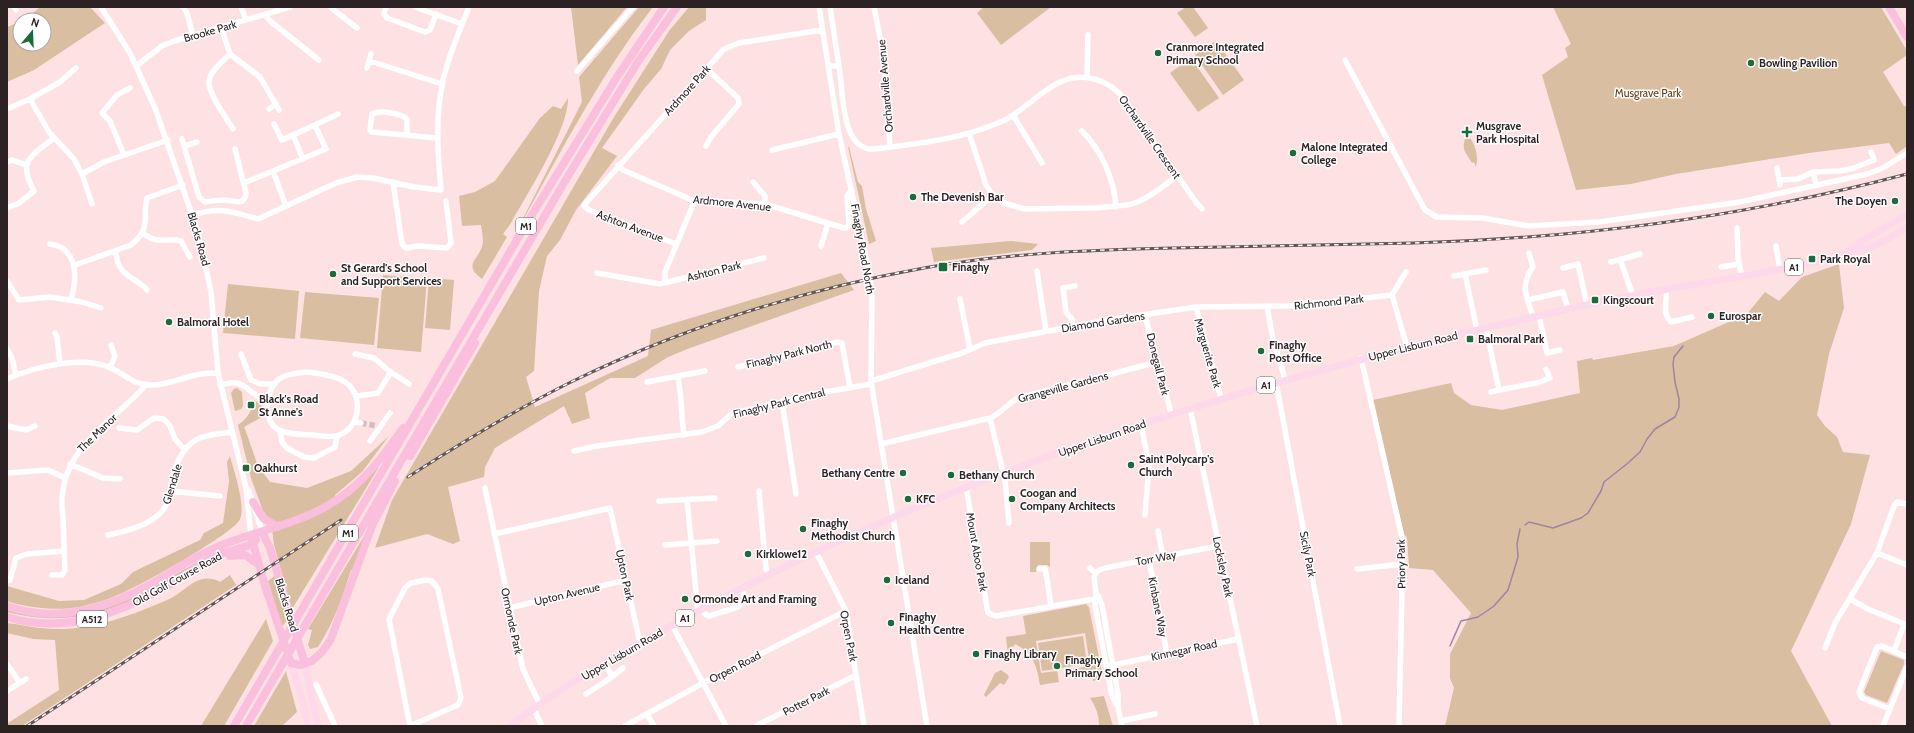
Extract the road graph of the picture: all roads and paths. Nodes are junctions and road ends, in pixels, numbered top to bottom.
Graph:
1 (101, 7) edge
2 (183, 7) edge
3 (241, 7) edge
4 (289, 7) edge
5 (330, 7) edge
6 (386, 7) edge
7 (415, 7) edge
8 (469, 7) edge
9 (633, 7) edge
10 (664, 7) edge
11 (677, 7) edge
12 (819, 7) edge
13 (830, 7) edge
14 (874, 7) edge
15 (1889, 7) edge
16 (436, 14) junction
17 (265, 15) junction
18 (246, 20) junction
19 (462, 24) junction
20 (221, 27) junction
21 (357, 28) dead end
22 (822, 30) junction
23 (1088, 35) dead end
24 (193, 36) junction
25 (1907, 37) edge
26 (230, 54) junction
27 (372, 54) dead end
28 (319, 60) dead end
29 (1345, 60) dead end
30 (370, 61) junction
31 (136, 66) junction
32 (828, 66) junction
33 (839, 66) junction
34 (76, 68) dead end
35 (367, 68) dead end
36 (706, 68) junction
37 (577, 71) dead end
38 (1087, 77) junction
39 (442, 84) junction
40 (130, 88) dead end
41 (30, 98) junction
42 (7, 109) edge
43 (269, 109) dead end
44 (338, 114) dead end
45 (1013, 115) junction
46 (274, 124) dead end
47 (315, 125) junction
48 (233, 129) dead end
49 (1082, 131) dead end
50 (969, 133) junction
51 (839, 134) junction
52 (293, 135) junction
53 (406, 135) junction
54 (54, 138) junction
55 (437, 138) junction
56 (182, 139) dead end
57 (168, 140) junction
58 (197, 142) dead end
59 (184, 146) junction
60 (706, 146) dead end
61 (890, 147) junction
62 (235, 149) dead end
63 (772, 150) dead end
64 (1871, 152) dead end
65 (1907, 154) edge
66 (124, 155) junction
67 (303, 159) junction
68 (7, 162) edge
69 (1042, 163) dead end
70 (26, 165) junction
71 (618, 165) junction
72 (1777, 168) dead end
73 (273, 171) junction
74 (1813, 172) junction
75 (82, 174) junction
76 (1177, 176) junction
77 (393, 182) junction
78 (753, 182) dead end
79 (244, 183) junction
80 (183, 185) junction
81 (1816, 185) junction
82 (852, 192) junction
83 (994, 195) junction
84 (695, 200) junction
85 (92, 204) dead end
86 (765, 204) junction
87 (448, 205) dead end
88 (286, 206) junction
89 (584, 206) joint
90 (1116, 207) junction
91 (7, 208) edge
92 (1202, 209) dead end
93 (1907, 214) edge
94 (193, 215) junction
95 (1907, 220) edge
96 (962, 222) dead end
97 (828, 223) junction
98 (1891, 226) junction
99 (1907, 227) edge
100 (1737, 228) dead end
101 (142, 233) junction
102 (50, 244) dead end
103 (676, 244) junction
104 (821, 246) dead end
105 (1776, 246) dead end
106 (115, 251) junction
107 (1529, 253) dead end
108 (1845, 253) junction
109 (1640, 254) dead end
110 (190, 257) dead end
111 (764, 258) dead end
112 (1620, 259) junction
113 (1611, 262) dead end
114 (1739, 264) junction
115 (75, 265) junction
116 (1721, 267) dead end
117 (1563, 268) dead end
118 (511, 270) junction
119 (1486, 270) dead end
120 (1780, 270) junction
121 (1037, 271) dead end
122 (1406, 272) dead end
123 (596, 273) dead end
124 (1465, 274) junction
125 (1454, 276) dead end
126 (1742, 277) junction
127 (7, 281) edge
128 (665, 283) junction
129 (1075, 286) dead end
130 (147, 290) dead end
131 (1666, 290) junction
132 (1392, 295) junction
133 (1633, 296) junction
134 (960, 299) dead end
135 (71, 300) junction
136 (1528, 300) junction
137 (1587, 305) junction
138 (1267, 307) junction
139 (101, 308) dead end
140 (1196, 308) junction
141 (1568, 309) junction
142 (1146, 315) junction
143 (1536, 316) junction
144 (1692, 317) dead end
145 (1073, 327) junction
146 (1486, 328) junction
147 (1477, 330) junction
148 (1046, 331) junction
149 (55, 333) dead end
150 (110, 345) dead end
151 (1407, 347) junction
152 (7, 349) edge
153 (970, 349) junction
154 (1560, 350) dead end
155 (241, 354) dead end
156 (354, 354) dead end
157 (1361, 358) junction
158 (1158, 362) junction
159 (60, 364) junction
160 (738, 367) dead end
161 (110, 368) junction
162 (1546, 369) dead end
163 (705, 371) dead end
164 (391, 372) junction
165 (218, 373) junction
166 (16, 375) junction
167 (678, 377) junction
168 (7, 379) edge
169 (1285, 379) junction
170 (647, 382) dead end
171 (1276, 382) junction
172 (871, 383) junction
173 (275, 384) junction
174 (409, 384) dead end
175 (146, 385) junction
176 (220, 385) junction
177 (850, 388) junction
178 (1499, 390) junction
179 (1491, 392) dead end
180 (357, 396) junction
181 (1221, 398) junction
182 (269, 400) junction
183 (424, 400) junction
184 (782, 401) junction
185 (1190, 408) junction
186 (390, 413) dead end
187 (1171, 414) junction
188 (990, 418) junction
189 (354, 422) junction
190 (361, 423) tunnel mouth
191 (1141, 424) junction
192 (7, 426) edge
193 (35, 426) dead end
194 (119, 428) dead end
195 (280, 431) junction
196 (232, 432) junction
197 (684, 435) junction
198 (337, 436) junction
199 (370, 441) dead end
200 (881, 444) junction
201 (185, 450) junction
202 (574, 451) dead end
203 (70, 464) junction
204 (1002, 472) junction
205 (7, 473) edge
206 (65, 478) junction
207 (120, 479) dead end
208 (966, 487) junction
209 (246, 488) junction
210 (485, 488) dead end
211 (170, 491) junction
212 (759, 491) dead end
213 (796, 494) dead end
214 (220, 496) dead end
215 (715, 498) dead end
216 (687, 500) junction
217 (659, 501) dead end
218 (253, 502) junction
219 (1907, 504) edge
220 (1145, 515) dead end
221 (893, 517) junction
222 (1009, 523) dead end
223 (278, 527) junction
224 (262, 532) junction
225 (494, 534) junction
226 (1160, 534) dead end
227 (108, 535) dead end
228 (252, 540) junction
229 (717, 541) dead end
230 (691, 543) junction
231 (665, 545) dead end
232 (1218, 546) junction
233 (64, 551) junction
234 (816, 552) junction
235 (1876, 553) junction
236 (1163, 557) junction
237 (1149, 560) junction
238 (1403, 564) junction
239 (201, 565) junction
240 (258, 565) junction
241 (1907, 565) edge
242 (1039, 568) dead end
243 (1090, 568) dead end
244 (1356, 569) dead end
245 (1095, 574) junction
246 (52, 575) dead end
247 (769, 575) junction
248 (626, 580) junction
249 (7, 581) edge
250 (742, 588) junction
251 (1097, 599) junction
252 (1850, 599) junction
253 (7, 606) edge
254 (1051, 606) junction
255 (509, 608) junction
256 (700, 610) junction
257 (846, 611) junction
258 (7, 617) edge
259 (672, 625) junction
260 (1906, 625) edge
261 (1822, 636) dead end
262 (1828, 639) junction
263 (1238, 640) junction
264 (640, 643) junction
265 (1825, 648) dead end
266 (1894, 651) junction
267 (1167, 654) junction
268 (1907, 657) edge
269 (291, 663) junction
270 (7, 664) edge
271 (305, 664) junction
272 (604, 664) junction
273 (1109, 666) junction
274 (1907, 667) edge
275 (623, 668) dead end
276 (856, 675) junction
277 (612, 676) junction
278 (26, 679) dead end
279 (20, 683) junction
280 (703, 683) junction
281 (316, 684) dead end
282 (7, 692) edge
283 (586, 694) dead end
284 (537, 707) junction
285 (1890, 710) junction
286 (647, 714) junction
287 (1155, 714) dead end
288 (1121, 723) edge
289 (234, 726) edge
290 (246, 726) edge
291 (308, 726) edge
292 (318, 726) edge
293 (335, 726) edge
294 (410, 726) edge
295 (510, 726) edge
296 (542, 726) edge
297 (625, 726) edge
298 (654, 726) edge
299 (726, 726) edge
300 (756, 726) edge
301 (864, 726) edge
302 (927, 726) edge
303 (1257, 726) edge
304 (1340, 726) edge
305 (1399, 726) edge
306 (1883, 726) edge

1 - 31 street, Blacks Road
2 - 24 street
3 - 18 street
4 - 17 street, Brooke Park
5 - 21 street
6 - 16 street
7 - 16 street
8 - 19 street
9 - 37 street
10 - 183 highway, M1
11 - 118 highway, M1
12 - 22 street, Finaghy Road North
13 - 33 street, Orchardville Avenue
14 - 61 street, Orchardville Avenue
15 - 25 highway
16 - 19 street
17 - 18 street, Brooke Park
17 - 28 street
18 - 20 street, Brooke Park
19 - 39 street
20 - 24 street, Brooke Park
20 - 26 street
22 - 32 street, Finaghy Road North
22 - 36 street, Ardmore Park
23 - 38 street
24 - 31 street, Brooke Park
26 - 43 street
26 - 48 street
27 - 30 street
29 - 81 street
30 - 35 street
30 - 39 street
31 - 57 street, Blacks Road
32 - 33 street
32 - 51 street, Finaghy Road North
33 - 61 street, Orchardville Avenue
34 - 41 street
36 - 60 street
36 - 71 street, Ardmore Park
38 - 45 street, Orchardville Crescent
38 - 76 street, Orchardville Crescent
39 - 55 street
40 - 66 street
41 - 42 street
41 - 54 street
44 - 47 street
45 - 50 street, Orchardville Crescent
45 - 69 street
46 - 52 street
47 - 52 street
47 - 67 street
49 - 90 street
50 - 61 street, Orchardville Crescent
50 - 83 street
51 - 63 street
51 - 82 street, Finaghy Road North
52 - 67 street
53 - 53 street
53 - 55 street
54 - 70 street
54 - 75 street
55 - 77 street
56 - 59 street
57 - 66 street
57 - 80 street, Blacks Road
58 - 59 street
59 - 79 street
62 - 79 street
64 - 74 street
65 - 81 street
66 - 75 street
67 - 73 street
68 - 70 street
70 - 91 street
71 - 84 street, Ardmore Avenue
71 - 89 street, Ardmore Park
72 - 74 street
73 - 79 street
73 - 88 street
74 - 81 street
75 - 85 street
76 - 90 street
76 - 92 street, Orchardville Crescent
77 - 87 street
77 - 88 street
78 - 86 street
80 - 94 street, Blacks Road
80 - 101 street
82 - 97 street, Ardmore Avenue
82 - 172 street, Finaghy Road North
83 - 90 street
83 - 96 street
84 - 86 street, Ardmore Avenue
84 - 103 street
86 - 97 street, Ardmore Avenue
88 - 94 street
89 - 103 street, Ashton Avenue
93 - 98 main road, A1
94 - 165 street, Blacks Road
95 - 98 main road, A1
97 - 104 street
98 - 108 main road, A1
99 - 108 main road, A1
100 - 114 street
101 - 106 street
101 - 110 street
102 - 115 street
103 - 128 street
105 - 120 street
106 - 115 street
106 - 130 street
107 - 136 street
108 - 120 main road, A1
109 - 112 street
111 - 128 street, Ashton Park
112 - 113 street
112 - 133 street
114 - 116 street
114 - 126 street
115 - 135 street
117 - 137 street
118 - 271 highway
118 - 290 highway, M1
119 - 124 street
120 - 126 main road, A1
121 - 148 street
122 - 132 street
123 - 128 street, Ashton Park
124 - 125 street
124 - 147 street
126 - 131 main road, Upper Lisburn Road / A1
127 - 135 street
129 - 145 street
131 - 133 main road, Upper Lisburn Road / A1
131 - 144 street
132 - 138 street, Richmond Park
132 - 151 street
133 - 137 main road, Upper Lisburn Road / A1
134 - 153 street
135 - 139 street
136 - 141 street
136 - 143 street
137 - 141 main road, Upper Lisburn Road / A1
138 - 140 street, Diamond Gardens
138 - 169 street
140 - 142 street, Diamond Gardens
140 - 181 street, Marguerite Park
141 - 143 main road, Upper Lisburn Road / A1
142 - 145 street, Diamond Gardens
142 - 158 street, Donegall Park
143 - 146 main road, Upper Lisburn Road / A1
143 - 154 street
145 - 148 street, Diamond Gardens
146 - 147 main road, Upper Lisburn Road / A1
146 - 178 street
147 - 151 main road, Upper Lisburn Road / A1
148 - 153 street, Diamond Gardens
149 - 159 street
150 - 161 street
151 - 157 main road, Upper Lisburn Road / A1
152 - 166 street
153 - 172 street, Diamond Gardens
155 - 173 street
156 - 164 street
157 - 169 main road, Upper Lisburn Road / A1
157 - 238 street, Priory Park
158 - 187 street, Donegall Park
158 - 188 street, Grangeville Gardens
159 - 161 street
159 - 166 street
160 - 177 street, Finaghy Park North
161 - 175 street
162 - 178 street
163 - 167 street
164 - 174 street
164 - 180 street
165 - 175 street
165 - 176 street, Blacks Road
166 - 168 street
167 - 170 street
167 - 197 street
169 - 171 main road, Upper Lisburn Road / A1
171 - 181 main road, Upper Lisburn Road / A1
171 - 304 street, Sicily Park
172 - 177 street, Finaghy Park Central
172 - 200 street, Finaghy Road North
173 - 180 street
173 - 182 street
175 - 203 street, The Manor
176 - 182 street
176 - 196 street, Blacks Road
177 - 184 street, Finaghy Park Central
178 - 179 street
180 - 189 street
181 - 185 main road, Upper Lisburn Road / A1
182 - 195 street
183 - 223 highway, Old Golf Course Road
183 - 289 highway, M1
184 - 197 street, Finaghy Park Central
184 - 213 street
185 - 187 main road, Upper Lisburn Road / A1
185 - 232 street, Locksley Park
186 - 199 street
187 - 191 main road, Upper Lisburn Road / A1
188 - 200 street, Grangeville Gardens
188 - 204 street
189 - 190 street
189 - 198 street
191 - 204 main road, Upper Lisburn Road / A1
191 - 220 street
192 - 193 street
194 - 201 street
195 - 198 street
195 - 198 street
196 - 201 street, Glendale
196 - 209 street, Blacks Road
197 - 202 street, Finaghy Park Central
200 - 221 street, Finaghy Road North
201 - 211 street, Glendale
203 - 206 street, The Manor
203 - 207 street
204 - 208 main road, Upper Lisburn Road / A1
204 - 222 street
205 - 206 street
206 - 233 street, The Manor
208 - 221 main road, Upper Lisburn Road / A1
208 - 254 street, Mount Aboo Park
209 - 218 street, Blacks Road
209 - 228 street, Blacks Road
210 - 225 street, Ormonde Park
211 - 214 street
211 - 227 street, Glendale
212 - 247 street
215 - 216 street
216 - 217 street
216 - 230 street
218 - 223 highway
218 - 224 street, Blacks Road
219 - 235 street
221 - 234 main road, Upper Lisburn Road / A1
221 - 302 street, Finaghy Road North
223 - 224 highway, Old Golf Course Road
224 - 228 highway, Old Golf Course Road / A512
224 - 271 highway, Blacks Road
225 - 248 street, Upton Park
225 - 255 street, Ormonde Park
226 - 236 street
228 - 239 highway, Old Golf Course Road / A512
228 - 240 highway, Blacks Road
228 - 253 highway, Old Golf Course Road / A512
229 - 230 street
230 - 231 street
230 - 256 street
232 - 236 street, Torr Way
232 - 263 street, Locksley Park
233 - 246 street, The Manor
233 - 249 street
234 - 247 main road, Upper Lisburn Road / A1
234 - 257 street, Orpen Park
235 - 241 street
235 - 252 street
236 - 237 street, Torr Way
237 - 245 street, Torr Way
237 - 267 street, Kinbane Way
238 - 244 street
238 - 305 street, Priory Park
239 - 240 highway, A512
239 - 258 highway, Old Golf Course Road / A512
240 - 269 highway, Blacks Road
242 - 254 street
243 - 245 street
245 - 251 street
247 - 250 main road, Upper Lisburn Road / A1
248 - 255 street, Upton Avenue
248 - 264 street, Upton Park
250 - 256 main road, Upper Lisburn Road / A1
250 - 256 street
251 - 254 street
251 - 273 street
252 - 260 street
252 - 262 street
255 - 284 street, Ormonde Park
256 - 259 main road, Upper Lisburn Road / A1
257 - 276 street, Orpen Park
257 - 280 street, Orpen Road
259 - 264 main road, Upper Lisburn Road / A1
259 - 280 street
260 - 266 street
261 - 262 street
262 - 265 street
263 - 267 street, Kinnegar Road
263 - 303 street, Locksley Park
264 - 272 main road, Upper Lisburn Road / A1
266 - 268 street
266 - 285 street
267 - 273 street, Kinnegar Road
269 - 271 highway
269 - 291 main road, Blacks Road
270 - 279 street
271 - 292 main road, Blacks Road
272 - 277 street
272 - 284 main road, Upper Lisburn Road / A1
273 - 288 street
274 - 285 street
275 - 277 street
276 - 300 street, Potter Park
276 - 301 street, Orpen Park
277 - 283 street
278 - 279 street
279 - 282 street
280 - 286 street, Orpen Road
280 - 299 street
281 - 293 street
284 - 295 main road, Upper Lisburn Road / A1
284 - 296 street, Ormonde Park
285 - 306 street
286 - 297 street, Orpen Road
286 - 298 street
287 - 288 street
294 - 294 street

